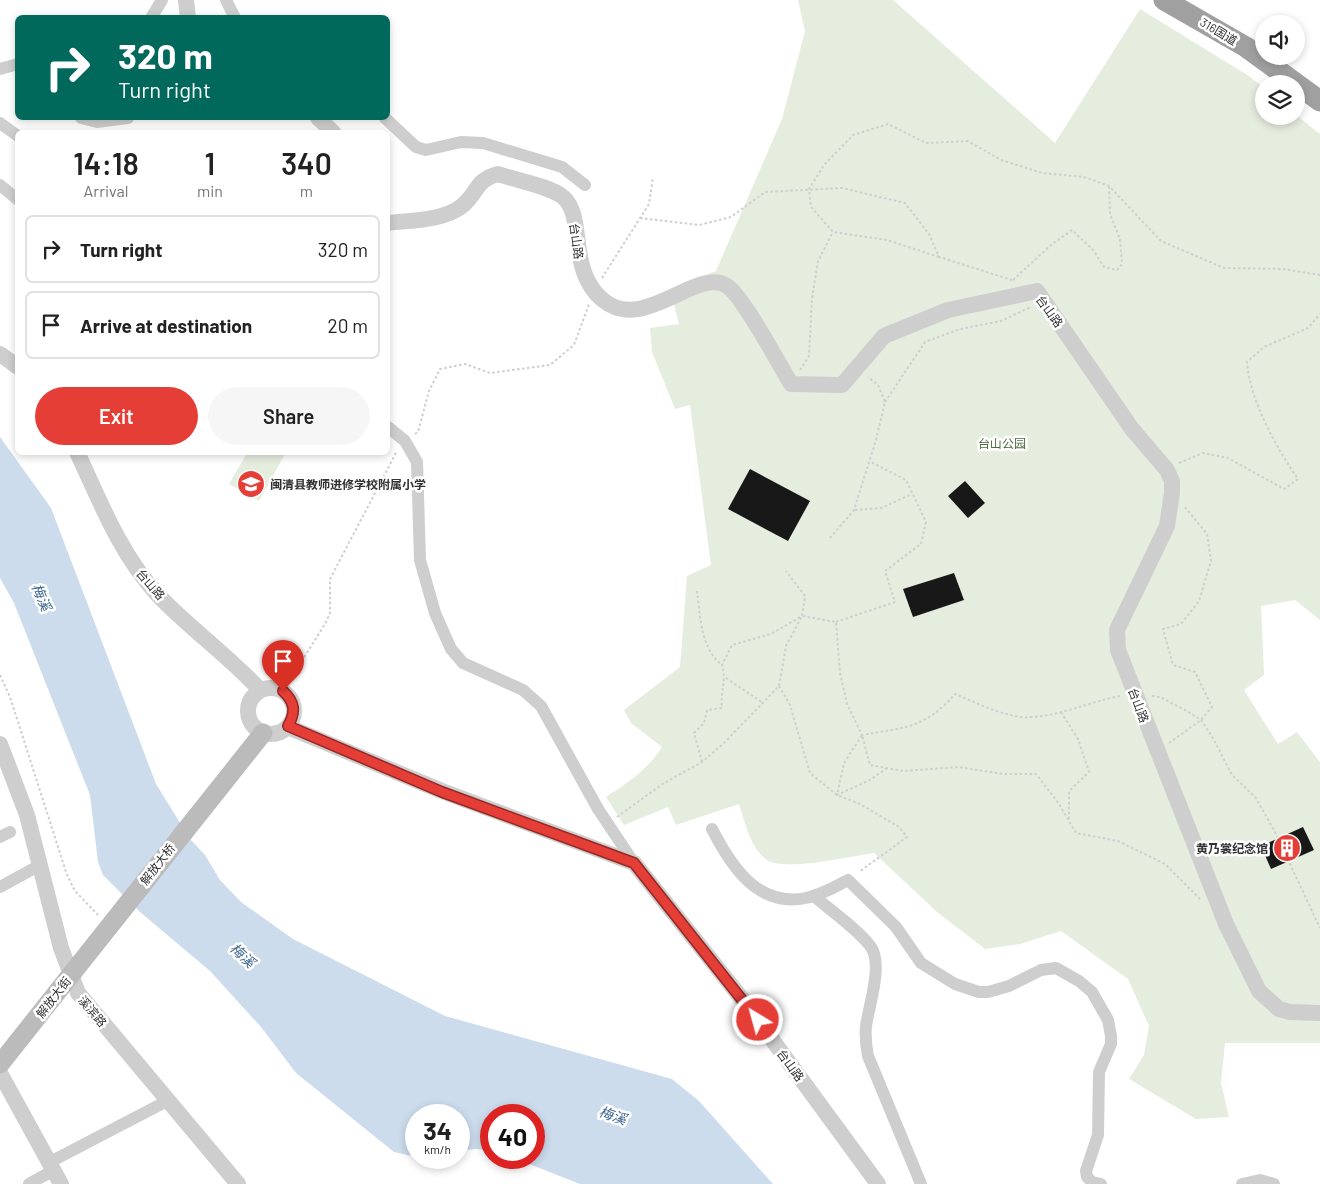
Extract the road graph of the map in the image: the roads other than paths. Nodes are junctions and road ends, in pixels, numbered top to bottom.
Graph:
1 (162, 0) edge
2 (186, 0) edge
3 (226, 0) edge
4 (1164, 0) edge
5 (153, 15) edge
6 (188, 15) edge
7 (234, 15) edge
8 (15, 65) edge
9 (0, 69) edge
10 (1320, 101) edge
11 (89, 120) edge
12 (112, 120) edge
13 (320, 120) edge
14 (387, 120) edge
15 (0, 123) edge
16 (331, 130) edge
17 (15, 134) edge
18 (0, 185) edge
19 (585, 185) dead end
20 (15, 198) edge
21 (390, 224) edge
22 (0, 354) edge
23 (15, 365) edge
24 (390, 429) edge
25 (78, 455) edge
26 (260, 690) junction
27 (288, 726) junction
28 (259, 731) junction
29 (0, 744) edge
30 (712, 829) dead end
31 (634, 863) junction
32 (40, 865) junction
33 (0, 887) edge
34 (814, 896) junction
35 (102, 923) joint
36 (68, 970) junction
37 (1320, 1013) edge
38 (0, 1046) edge
39 (0, 1064) edge
40 (0, 1073) edge
41 (168, 1100) junction
42 (55, 1172) edge
43 (29, 1184) edge
44 (238, 1184) edge
45 (878, 1184) edge
46 (921, 1184) edge
47 (1100, 1184) edge
48 (1242, 1184) edge
49 (1274, 1184) edge

1 - 5 street
2 - 6 street
3 - 7 street
4 - 10 highway, 316国道
8 - 9 street
11 - 12 street
13 - 16 street
14 - 19 street
15 - 17 street
18 - 20 street
21 - 37 street, 台山路
22 - 23 street
24 - 31 street
25 - 26 street, 台山路
26 - 27 street
26 - 28 street
27 - 28 street
27 - 31 street
28 - 35 main road, 解放大桥
29 - 32 street, 溪滨路
30 - 34 street
31 - 45 street, 台山路
32 - 33 street
32 - 36 street, 溪滨路
34 - 46 street
34 - 47 street
35 - 36 main road, 解放大街
36 - 38 main road, 解放大街
36 - 39 main road, 解放大街
36 - 41 street, 溪滨路
40 - 42 street
41 - 42 street
41 - 44 street, 溪滨路
42 - 43 street
48 - 49 street

